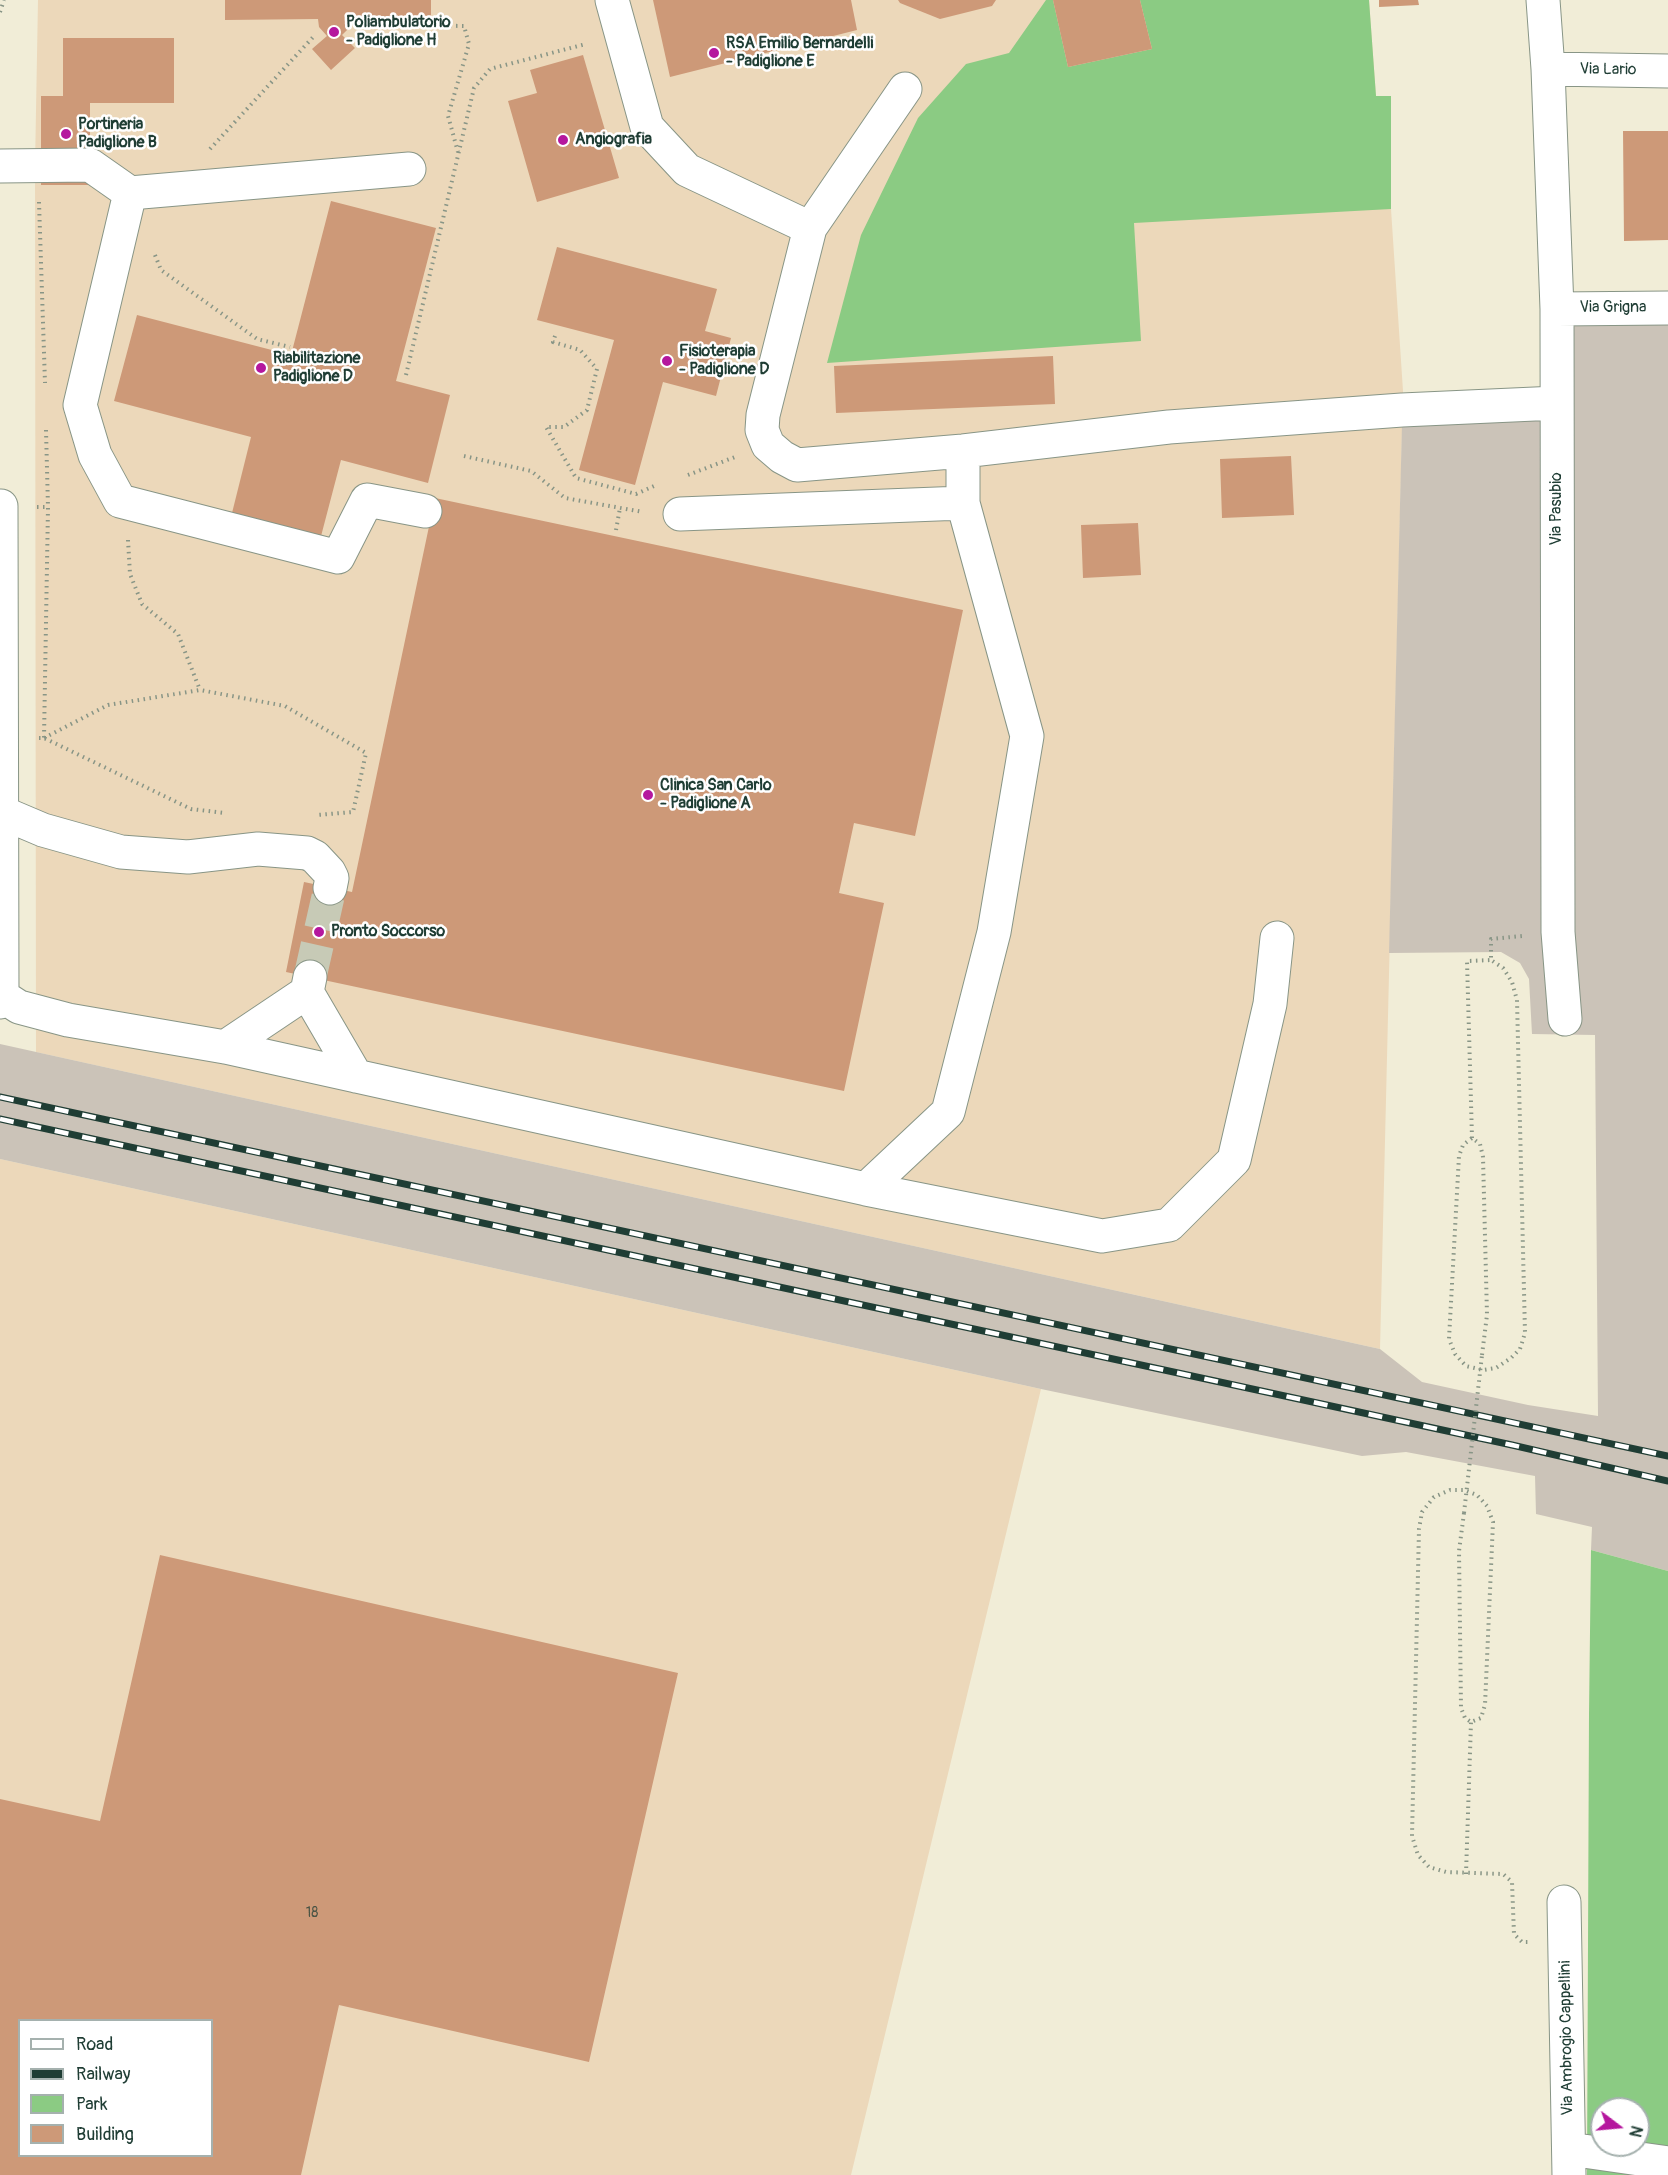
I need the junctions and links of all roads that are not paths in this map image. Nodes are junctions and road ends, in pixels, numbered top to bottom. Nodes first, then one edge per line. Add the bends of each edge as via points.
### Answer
1 (612, 0) edge
2 (1543, 0) edge
3 (1548, 69) junction
4 (1668, 71) edge
5 (905, 89) dead end
6 (0, 166) edge
7 (409, 168) dead end
8 (130, 193) junction
9 (810, 228) junction
10 (1668, 308) edge
11 (1557, 309) junction
12 (1557, 403) junction
13 (963, 451) junction
14 (963, 503) junction
15 (1, 506) edge
16 (425, 511) dead end
17 (680, 514) road end
18 (3, 813) junction
19 (330, 888) tunnel mouth
20 (1277, 939) dead end
21 (1, 999) edge
22 (1565, 1019) dead end
23 (225, 1047) junction
24 (356, 1076) junction
25 (866, 1189) junction
26 (1564, 1902) dead end
27 (1569, 2162) edge
28 (1668, 2163) edge

1 - 9 street via 647,127 687,170
2 - 3 street, Via Pasubio
3 - 4 street, Via Lario
3 - 11 street, Via Pasubio
5 - 9 street
6 - 8 street via 90,165
7 - 8 street
8 - 16 street via 80,405 95,455 120,501 338,557 367,500
9 - 13 street via 763,415 762,430 768,445 797,465
10 - 11 street, Via Grigna
11 - 12 street, Via Pasubio
12 - 13 street via 1169,427
12 - 22 street, Via Pasubio via 1558,932
13 - 14 street
14 - 17 street
14 - 25 street via 1027,736 994,932 948,1112
15 - 18 street
18 - 19 street via 43,830 121,852 188,857 258,849 307,853 329,872
18 - 21 street
20 - 25 street via 1270,1004 1234,1160 1169,1225 1102,1236
21 - 23 street via 68,1020
23 - 24 street
23 - 24 street via 309,985
24 - 25 street
26 - 27 street, Via Ambrogio Cappellini
27 - 28 street

